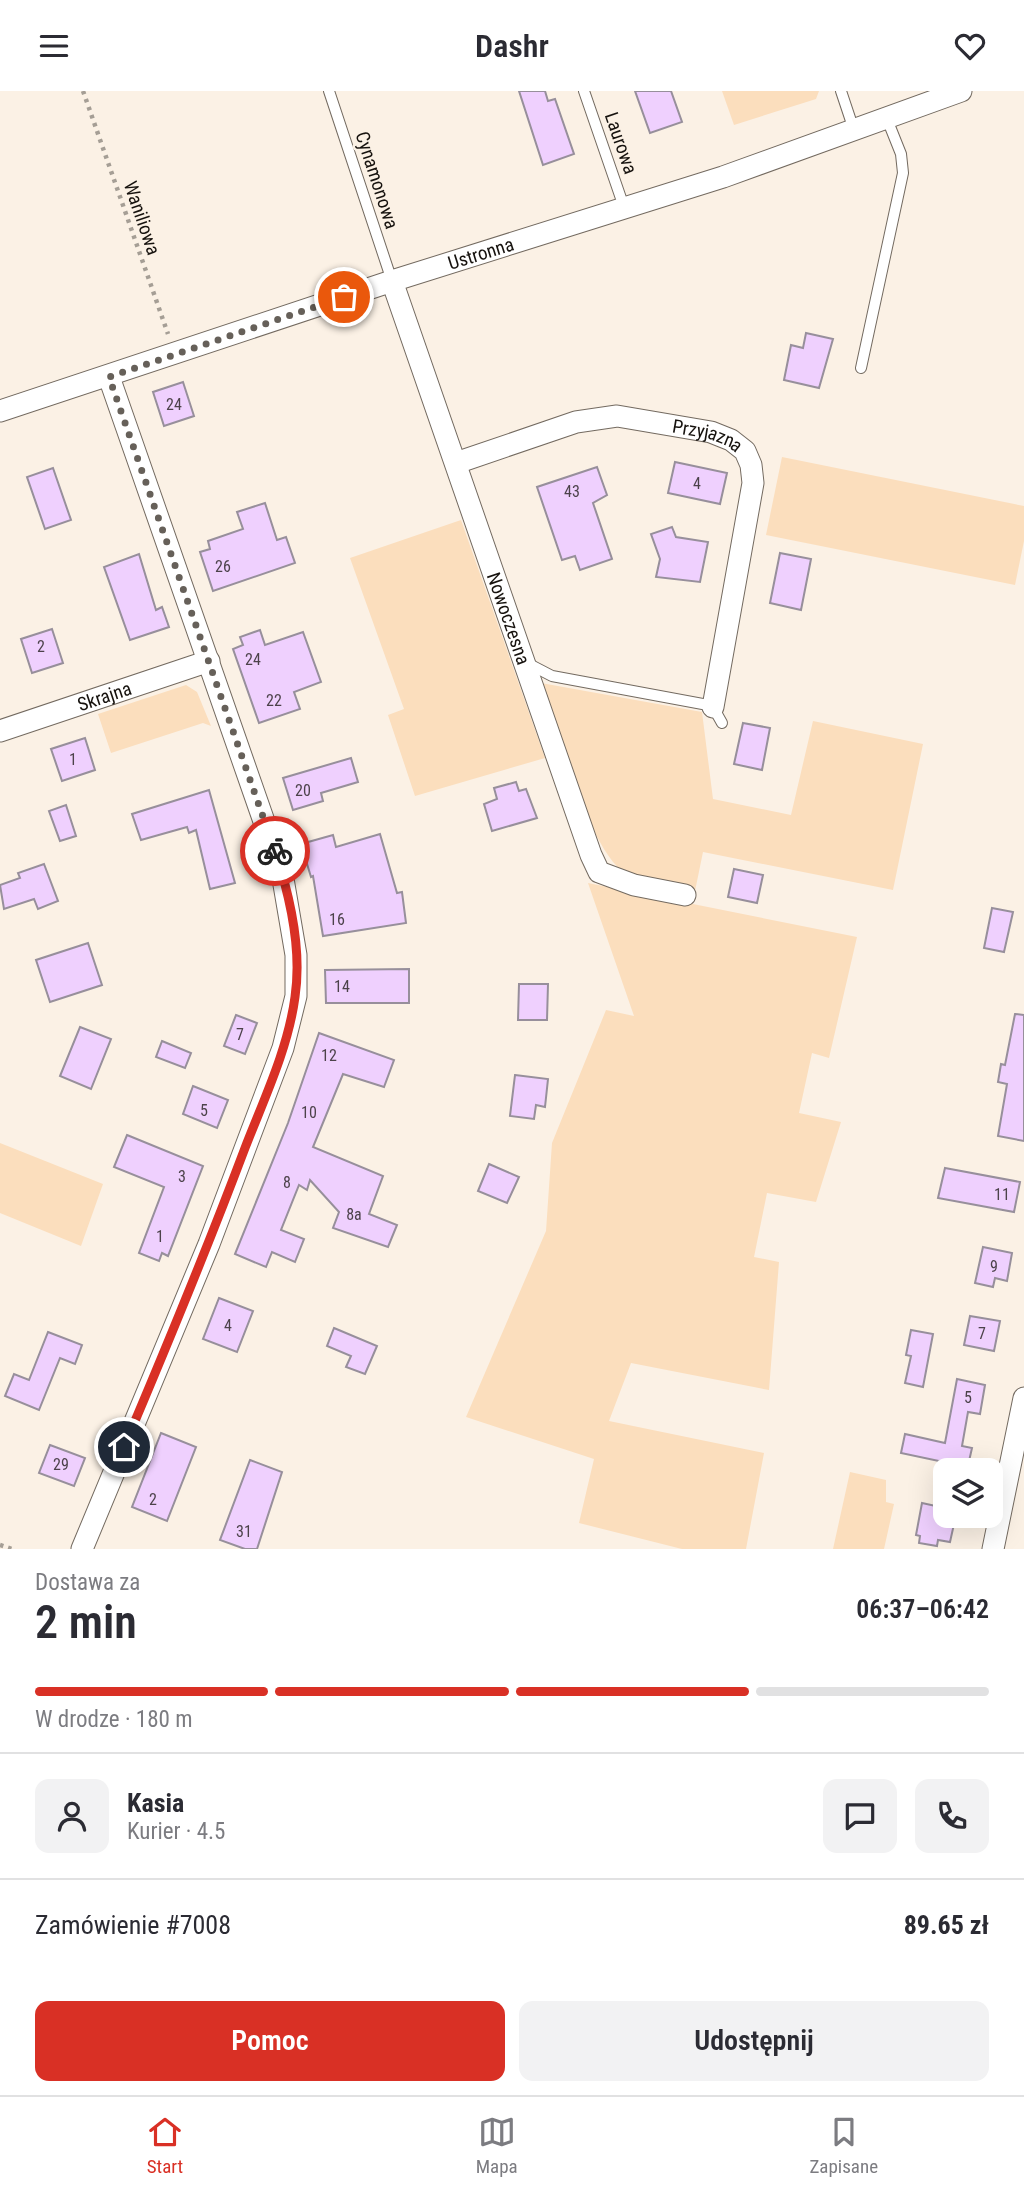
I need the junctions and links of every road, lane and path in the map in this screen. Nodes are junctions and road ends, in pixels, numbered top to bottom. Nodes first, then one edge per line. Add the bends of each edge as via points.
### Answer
1 (83, 91) edge
2 (329, 91) edge
3 (584, 91) edge
4 (841, 91) edge
5 (961, 91) edge
6 (887, 119) junction
7 (854, 130) junction
8 (624, 207) junction
9 (392, 281) junction
10 (175, 355) junction
11 (861, 368) dead end
12 (109, 377) junction
13 (0, 411) edge
14 (456, 463) junction
15 (209, 661) junction
16 (524, 661) junction
17 (717, 715) joint
18 (0, 731) edge
19 (685, 895) dead end
20 (1024, 1398) edge
21 (0, 1545) edge
22 (12, 1549) edge
23 (82, 1549) edge
24 (993, 1549) edge

1 - 10 path, Waniliowa
2 - 9 lane, Cynamonowa
3 - 8 lane, Laurowa
4 - 7 lane
5 - 6 street, Ustronna
6 - 7 street, Ustronna
6 - 11 lane via 903,173
7 - 8 street, Ustronna
8 - 9 street, Ustronna
9 - 10 street, Ustronna
9 - 14 street, Nowoczesna
10 - 12 street, Ustronna
12 - 13 street, Ustronna
12 - 15 street
14 - 16 street, Nowoczesna
14 - 17 street, Przyjazna via 576,422 617,416 711,432 745,450 753,483
15 - 18 street, Skrajna
15 - 23 street via 282,873 296,955 296,996 283,1048 214,1231
16 - 17 lane via 552,676
16 - 19 street, Nowoczesna via 600,872 634,885
20 - 24 street
21 - 22 path

